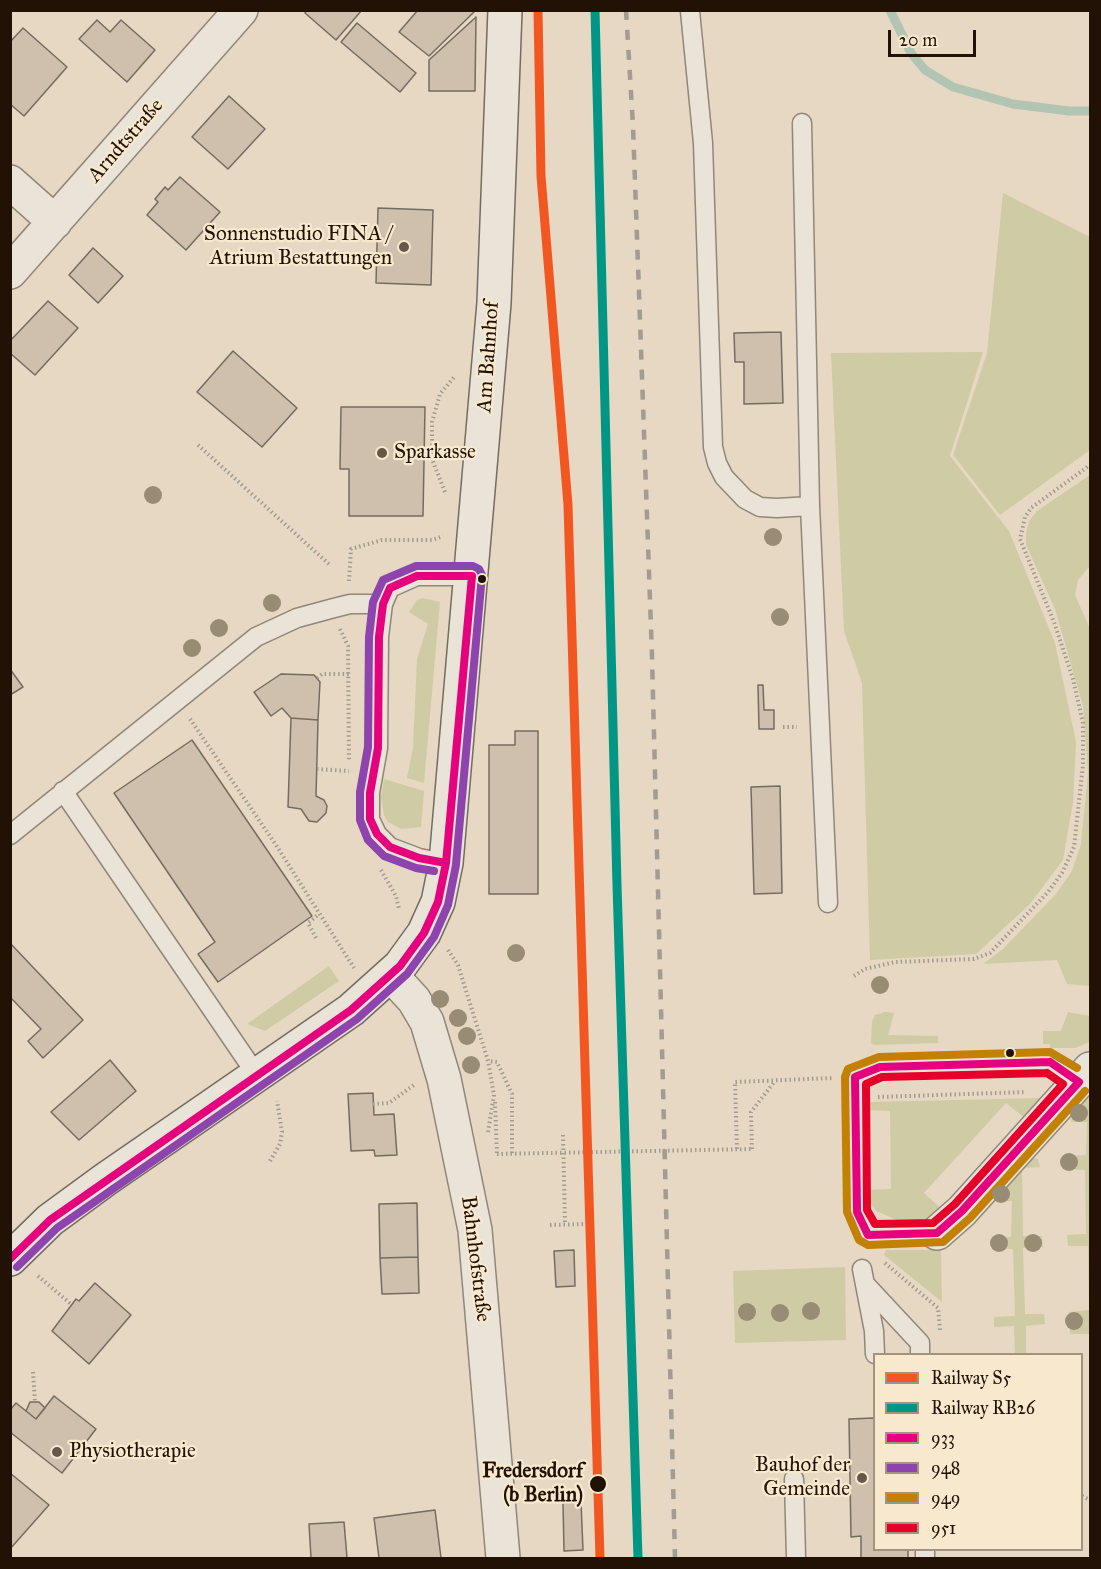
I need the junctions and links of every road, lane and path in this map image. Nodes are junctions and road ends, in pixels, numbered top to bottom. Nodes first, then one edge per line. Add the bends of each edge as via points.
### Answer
1 (241, 10) edge
2 (505, 10) edge
3 (690, 11) edge
4 (802, 123) dead end
5 (10, 182) edge
6 (55, 222) junction
7 (10, 272) edge
8 (462, 368) dead end
9 (424, 438) dead end
10 (432, 438) junction
11 (198, 445) dead end
12 (1090, 465) edge
13 (448, 501) dead end
14 (810, 506) junction
15 (446, 528) dead end
16 (331, 566) dead end
17 (472, 576) junction
18 (383, 604) junction
19 (345, 606) junction
20 (340, 629) junction
21 (330, 630) dead end
22 (350, 674) junction
23 (317, 678) dead end
24 (178, 700) junction
25 (317, 769) dead end
26 (349, 771) junction
27 (349, 780) dead end
28 (63, 790) junction
29 (10, 835) edge
30 (446, 863) junction
31 (379, 867) dead end
32 (828, 903) dead end
33 (400, 913) dead end
34 (319, 914) junction
35 (316, 938) dead end
36 (443, 944) dead end
37 (378, 970) junction
38 (854, 976) dead end
39 (488, 1061) junction
40 (256, 1074) junction
41 (1085, 1076) edge
42 (855, 1077) junction
43 (423, 1078) dead end
44 (775, 1081) junction
45 (1036, 1092) dead end
46 (494, 1095) junction
47 (855, 1098) junction
48 (277, 1101) dead end
49 (373, 1104) dead end
50 (563, 1135) dead end
51 (487, 1136) dead end
52 (737, 1149) junction
53 (564, 1152) junction
54 (512, 1154) junction
55 (270, 1161) dead end
56 (565, 1224) junction
57 (584, 1224) dead end
58 (550, 1225) dead end
59 (937, 1233) joint
60 (868, 1234) junction
61 (23, 1266) edge
62 (72, 1305) dead end
63 (940, 1333) dead end
64 (875, 1353) edge
65 (920, 1353) edge
66 (33, 1372) dead end
67 (35, 1402) dead end
68 (794, 1479) dead end
69 (503, 1558) edge
70 (796, 1558) edge

1 - 6 main road, Arndtstraße
2 - 17 main road, Am Bahnhof via 494,294
3 - 14 lane via 704,143 713,447 724,477 745,498 760,507
4 - 14 lane
5 - 6 main road
6 - 7 main road, Arndtstraße
8 - 10 path via 441,394 432,422
9 - 10 path
10 - 13 path via 432,459
11 - 16 path
12 - 38 path via 1031,508 1020,539 1058,633 1083,723 1083,765 1074,847 1062,873 990,953 974,959 895,962
14 - 32 lane
15 - 19 path via 443,536 432,540 382,540 351,549
17 - 18 lane via 417,576 390,588
17 - 30 main road, Am Bahnhof
18 - 19 lane
18 - 30 lane via 378,748 370,819 390,847
19 - 20 path
19 - 24 lane via 297,618 256,637
20 - 21 path
20 - 22 path via 348,645
22 - 23 path via 322,674
22 - 26 path
24 - 28 lane
24 - 34 path
25 - 26 path
26 - 27 path
28 - 29 lane
28 - 40 lane
30 - 37 main road, Am Bahnhof via 438,902 424,933
31 - 33 path via 396,896
34 - 35 path via 308,923
34 - 37 path via 356,971
36 - 39 path via 458,965
37 - 40 main road, Am Bahnhof via 351,1010
37 - 69 main road, Bahnhofstraße via 414,1000 427,1022 444,1079 475,1230
39 - 46 path
39 - 54 path via 497,1062 512,1094
40 - 61 main road, Am Bahnhof via 50,1220
41 - 42 lane via 1050,1062 880,1067
41 - 59 main road via 962,1211
42 - 44 path
42 - 47 lane
43 - 49 path via 389,1103
44 - 52 path, bridge via 751,1112 752,1149
44 - 52 path via 735,1082
45 - 47 path
46 - 51 path
46 - 54 path, bridge via 498,1154
47 - 60 lane via 857,1212
48 - 55 path via 282,1132
50 - 53 path
52 - 53 path, bridge
53 - 54 path, bridge
53 - 56 path
56 - 57 path
56 - 58 path
59 - 60 lane
60 - 63 path via 870,1251 938,1308
61 - 62 path
64 - 65 lane via 864,1277 920,1343
66 - 67 path
68 - 70 lane

